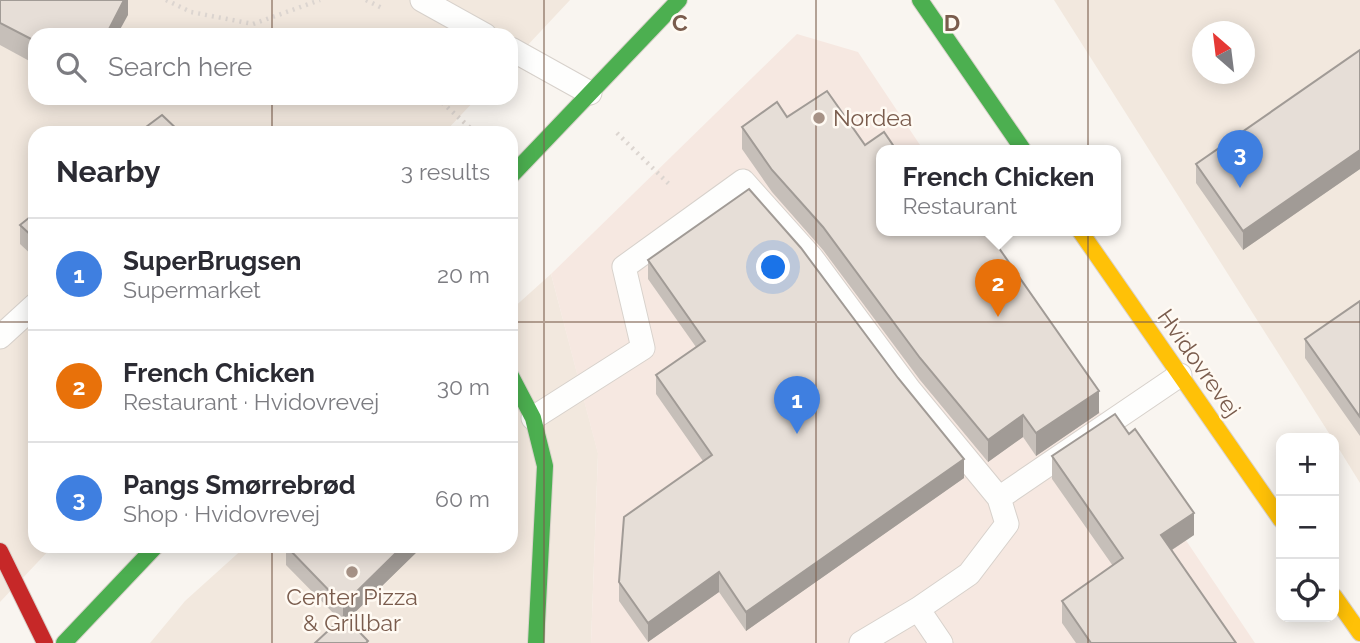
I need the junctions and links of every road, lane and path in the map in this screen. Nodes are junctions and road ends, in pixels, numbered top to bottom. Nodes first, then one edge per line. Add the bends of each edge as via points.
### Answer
1 (166, 0) edge
2 (320, 0) edge
3 (422, 0) edge
4 (679, 0) edge
5 (920, 0) edge
6 (472, 28) edge
7 (518, 53) edge
8 (587, 96) junction
9 (446, 105) edge
10 (468, 126) edge
11 (1020, 145) edge
12 (518, 169) edge
13 (697, 215) junction
14 (1083, 236) edge
15 (28, 311) edge
16 (0, 337) edge
17 (1180, 375) junction
18 (518, 389) edge
19 (533, 418) junction
20 (999, 498) junction
21 (1276, 513) edge
22 (0, 551) edge
23 (149, 553) edge
24 (1339, 603) edge
25 (918, 609) junction
26 (1360, 634) edge
27 (45, 643) edge
28 (64, 643) edge
29 (536, 643) edge
30 (861, 643) edge
31 (941, 643) edge

1 - 2 path via 191,12 253,24
3 - 6 lane
4 - 8 street
5 - 11 street
7 - 8 lane
8 - 12 street
8 - 13 path
9 - 10 path
13 - 19 lane via 624,267 643,348
13 - 20 lane via 743,181 812,258 909,389
14 - 17 street, Hvidovrevej
15 - 16 lane
17 - 20 lane
17 - 21 street, Hvidovrevej
18 - 19 street
19 - 29 street via 545,466
20 - 25 lane via 1007,524 969,574
22 - 27 street
23 - 28 street
24 - 26 street
25 - 30 lane
25 - 31 lane

